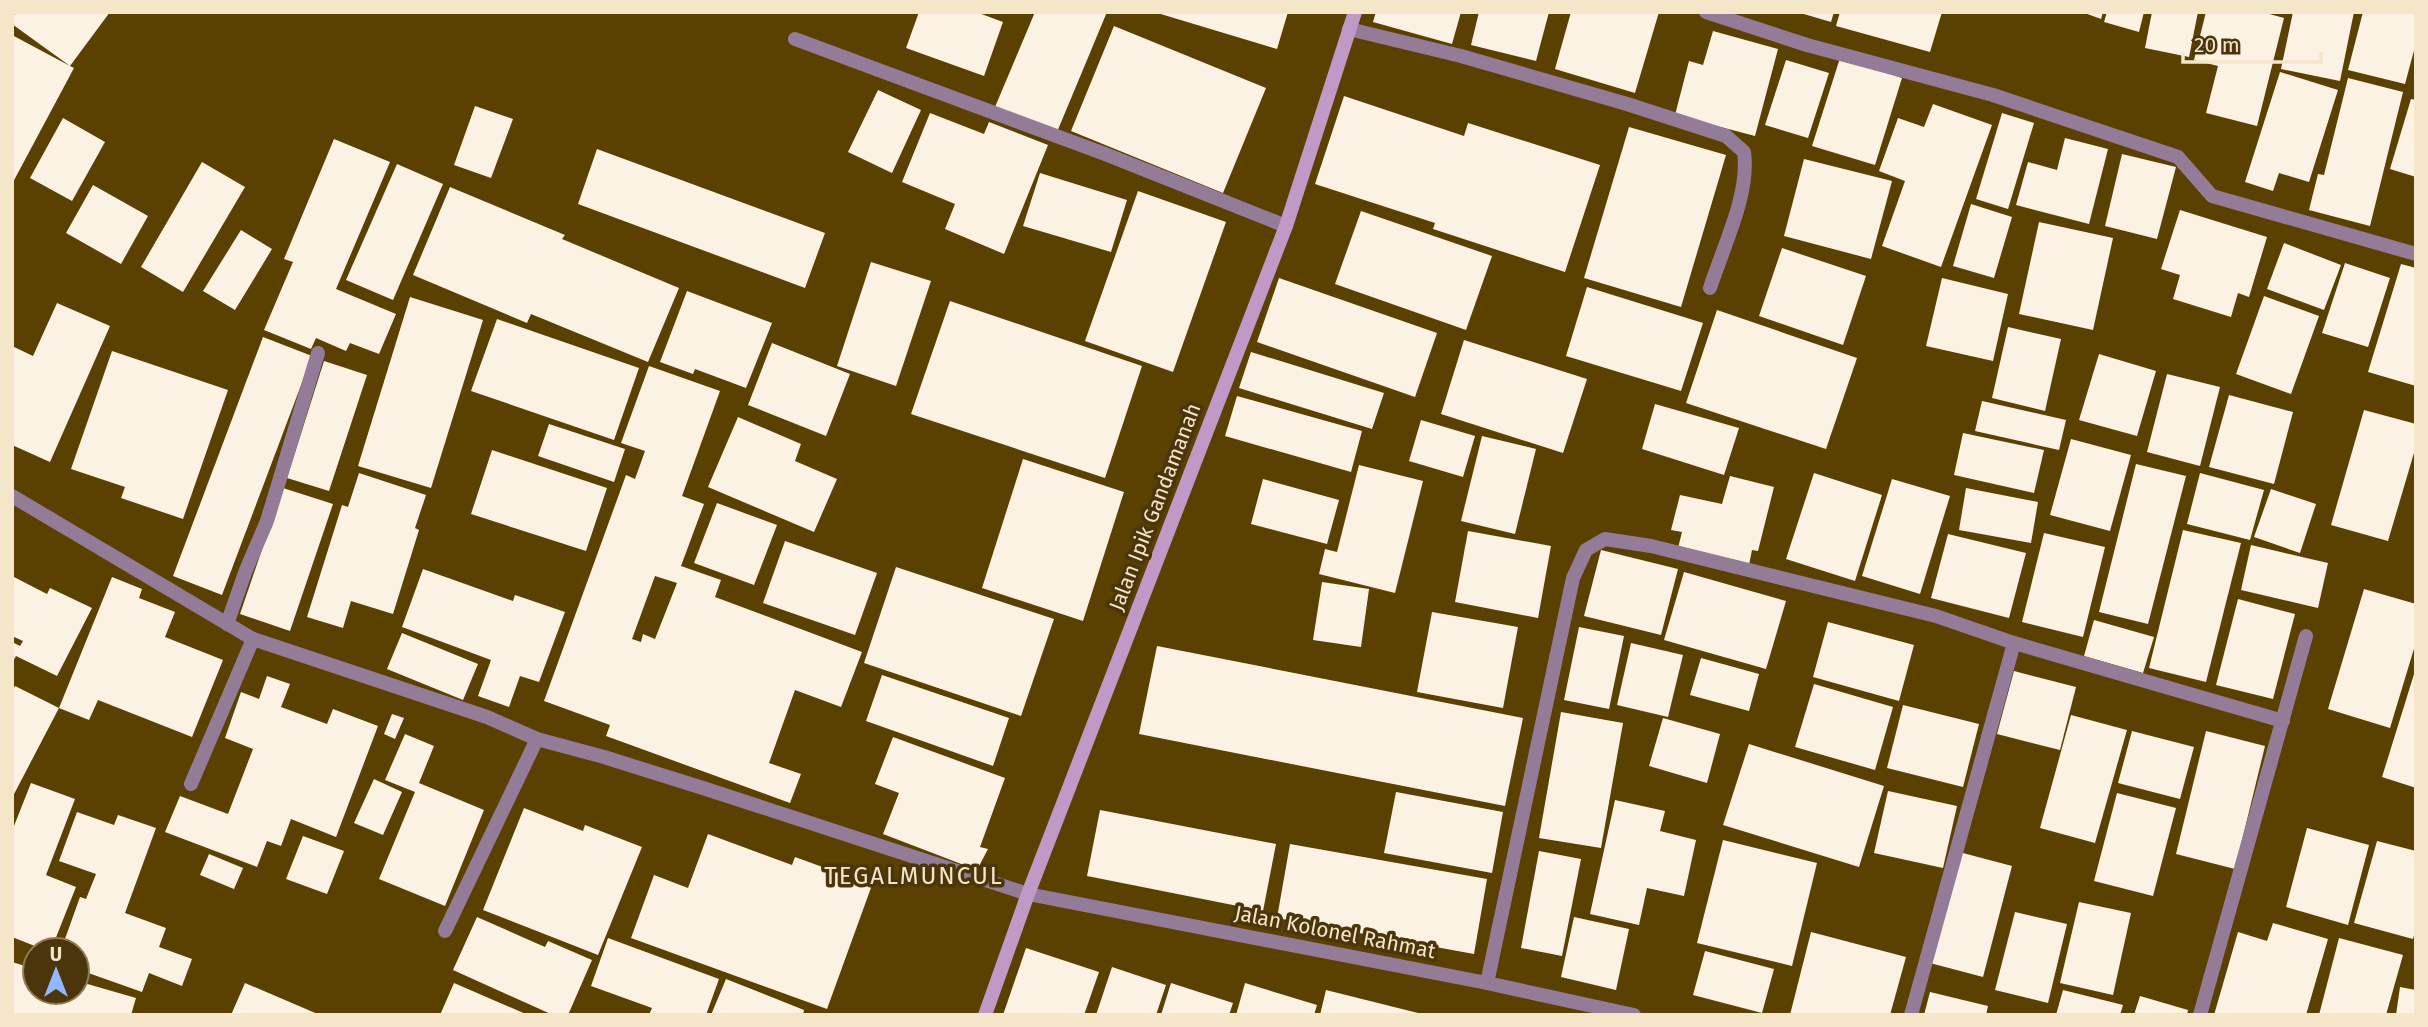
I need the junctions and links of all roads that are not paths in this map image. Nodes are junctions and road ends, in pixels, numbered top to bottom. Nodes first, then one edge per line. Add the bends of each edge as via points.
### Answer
1 (1355, 12) edge
2 (1706, 12) edge
3 (1349, 29) junction
4 (795, 38) dead end
5 (1286, 226) junction
6 (2416, 254) edge
7 (1710, 288) dead end
8 (318, 353) dead end
9 (12, 496) edge
10 (227, 624) junction
11 (2306, 636) dead end
12 (253, 639) junction
13 (2014, 643) junction
14 (2283, 721) junction
15 (537, 739) junction
16 (191, 784) dead end
17 (1028, 894) junction
18 (445, 932) dead end
19 (1487, 984) junction
20 (985, 1015) edge
21 (1634, 1015) edge
22 (1911, 1015) edge
23 (2200, 1015) edge

1 - 3 street, Jalan Ipik Gandamanah
2 - 6 street via 1807,45 1993,95 2165,152 2178,157 2212,196
3 - 5 street, Jalan Ipik Gandamanah
3 - 7 street via 1461,56 1726,136 1744,152 1746,168
4 - 5 street
5 - 17 street, Jalan Ipik Gandamanah
8 - 10 street via 267,520
9 - 10 street, Jalan Kolonel Rahmat
10 - 12 street, Jalan Kolonel Rahmat
11 - 14 street
12 - 15 street, Jalan Kolonel Rahmat via 487,717
12 - 16 street
13 - 14 street
13 - 19 street via 1936,616 1651,546 1605,539 1586,550 1573,578
13 - 22 street
14 - 23 street
15 - 17 street, Jalan Kolonel Rahmat
15 - 18 street
17 - 19 street, Jalan Kolonel Rahmat
17 - 20 street, Jalan Ipik Gandamanah
19 - 21 street, Jalan Kolonel Rahmat

